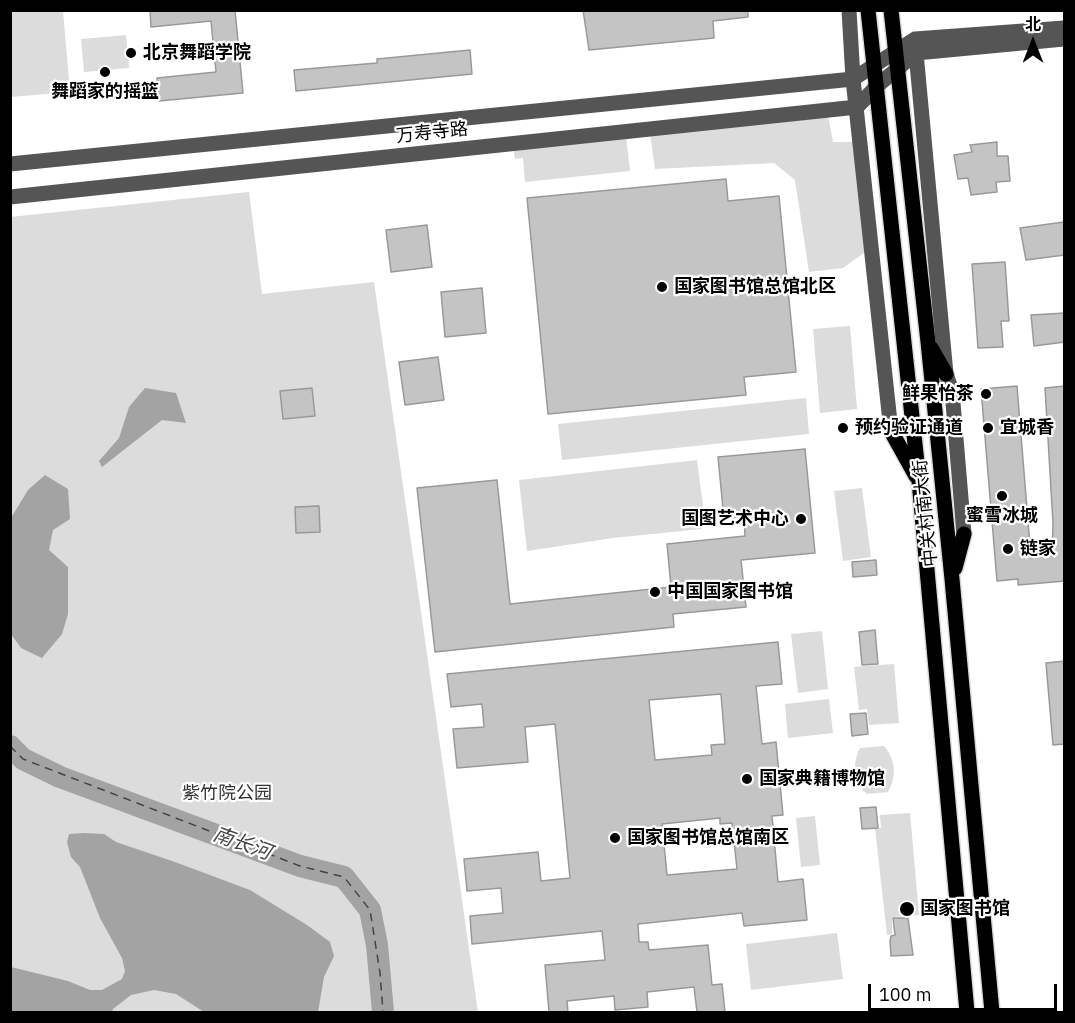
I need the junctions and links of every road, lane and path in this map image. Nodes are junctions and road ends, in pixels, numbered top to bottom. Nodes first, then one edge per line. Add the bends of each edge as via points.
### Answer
1 (849, 10) edge
2 (868, 10) edge
3 (891, 10) edge
4 (1065, 28) edge
5 (1065, 39) edge
6 (915, 46) junction
7 (895, 52) junction
8 (874, 65) junction
9 (897, 69) junction
10 (853, 79) junction
11 (877, 86) junction
12 (857, 107) junction
13 (10, 165) edge
14 (10, 197) edge
15 (928, 342) junction
16 (946, 374) junction
17 (891, 431) joint
18 (919, 481) junction
19 (964, 534) joint
20 (952, 579) junction
21 (967, 1012) edge
22 (992, 1012) edge

1 - 10 street
2 - 8 main road, 中关村南大街
3 - 7 main road, 中关村南大街
4 - 6 street
5 - 6 street
6 - 7 street
6 - 9 street
6 - 16 street, 中关村南大街
7 - 8 street
7 - 9 main road, 中关村南大街
8 - 10 street
8 - 11 main road, 中关村南大街
9 - 11 street
9 - 15 main road, 中关村南大街
10 - 12 street
10 - 13 street, 万寿寺路
11 - 12 street
11 - 18 main road, 中关村南大街
12 - 14 street, 万寿寺路
12 - 17 street
15 - 16 main road
15 - 20 main road, 中关村南大街
16 - 19 street, 中关村南大街 via 952,391
17 - 18 main road
18 - 21 main road, 中关村南大街
19 - 20 main road
20 - 22 main road, 中关村南大街

